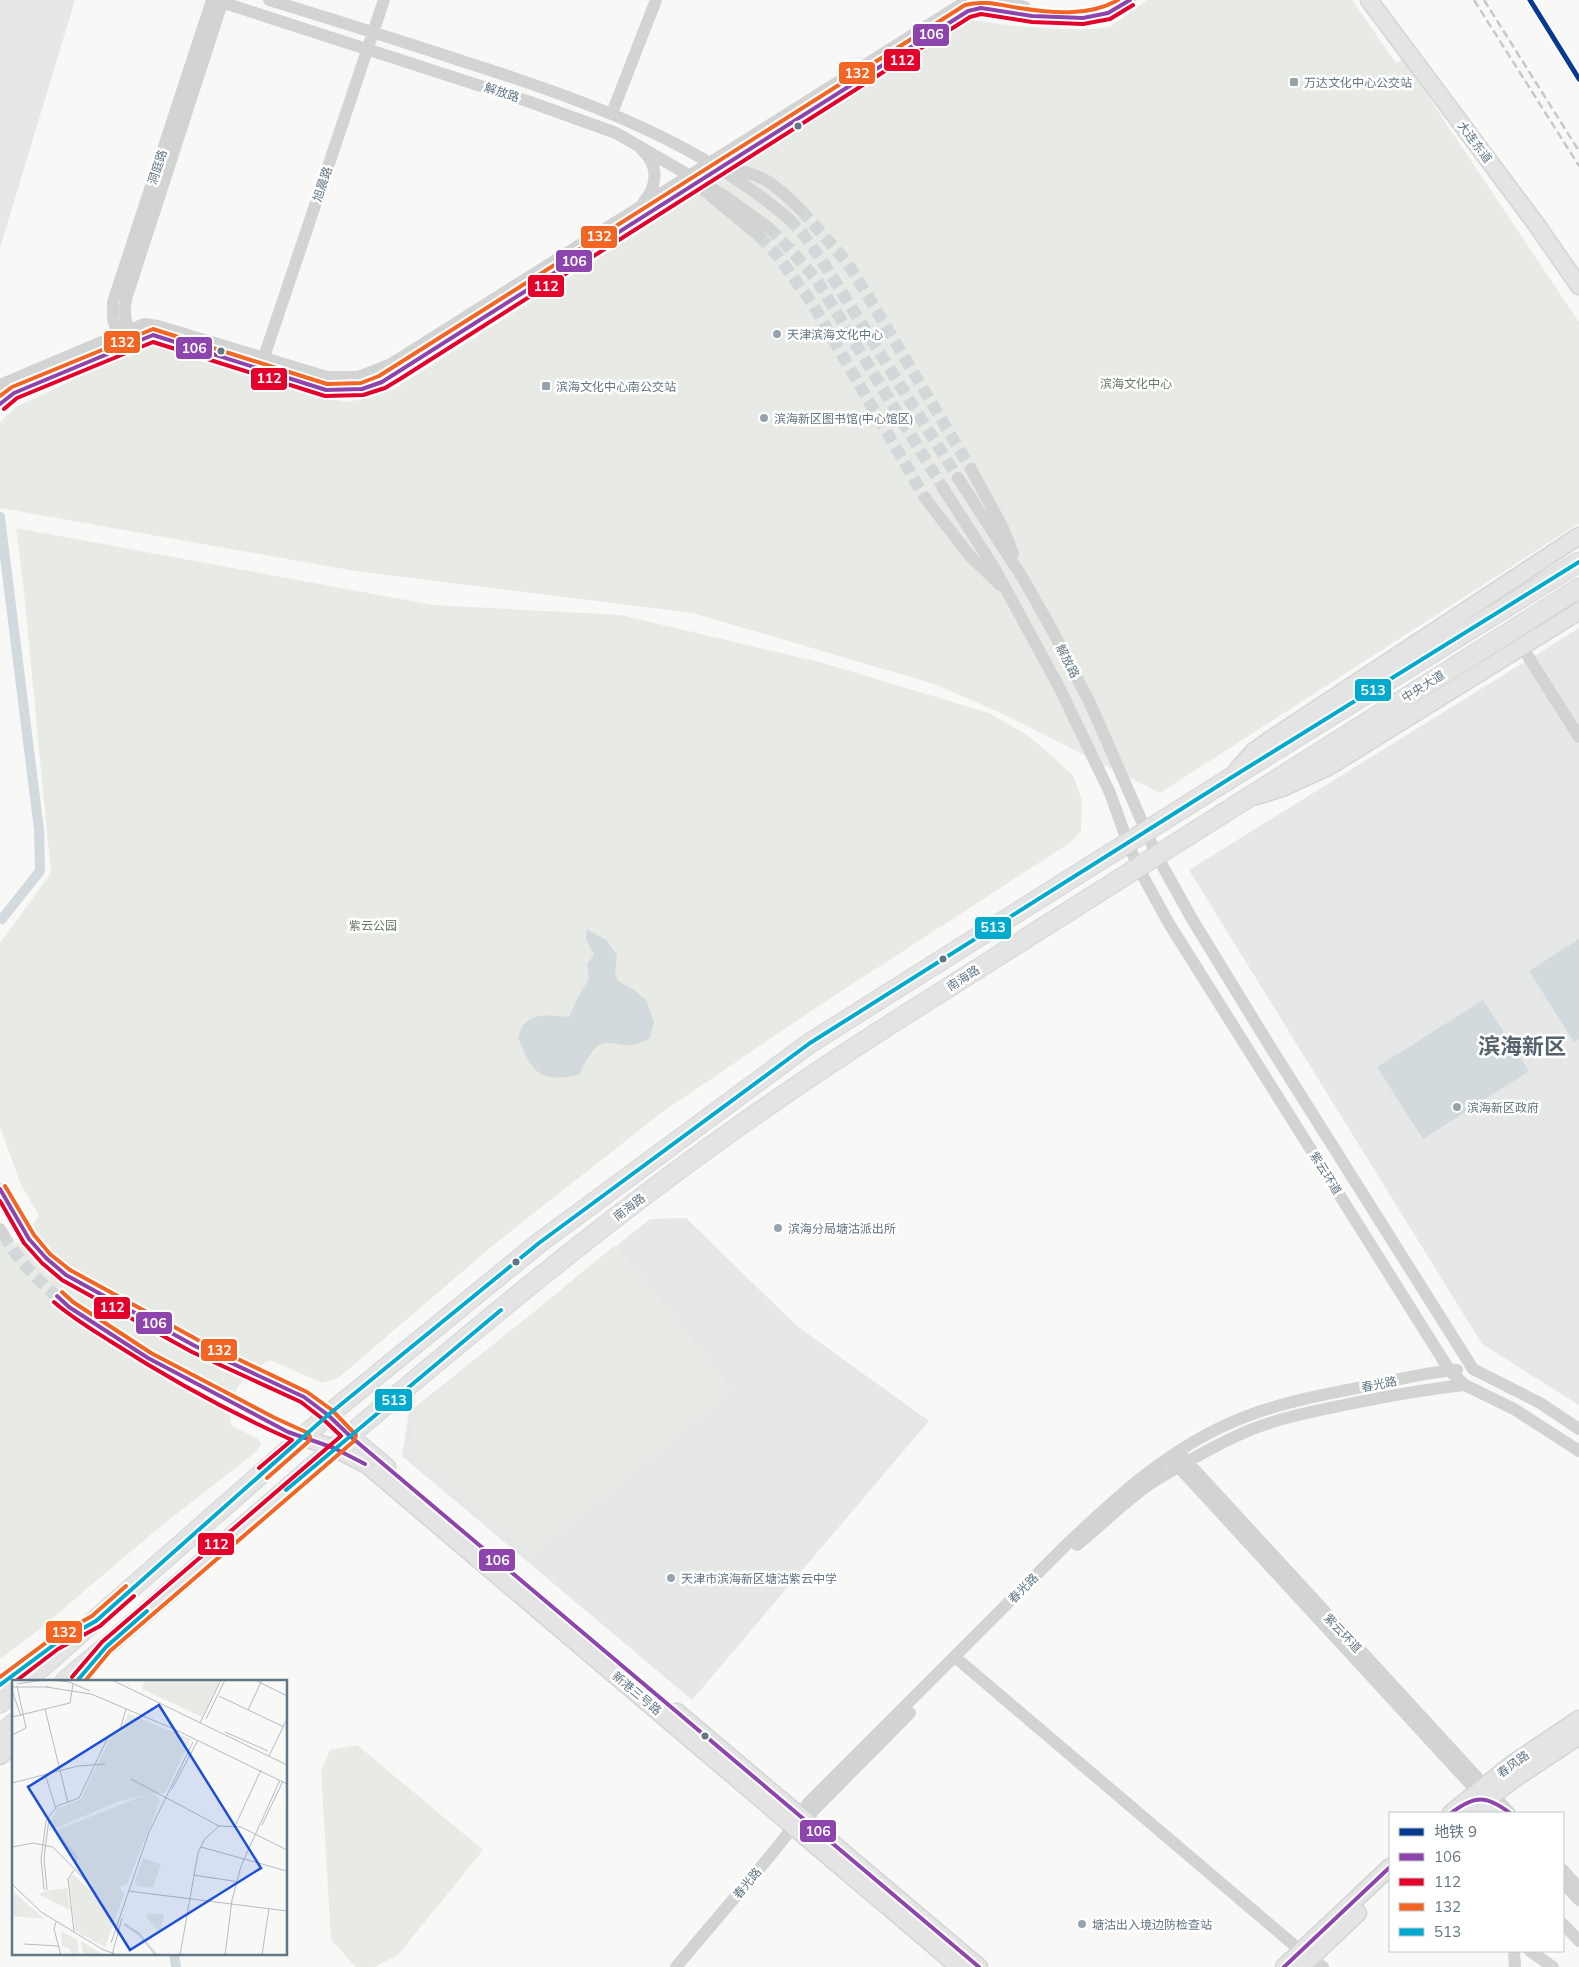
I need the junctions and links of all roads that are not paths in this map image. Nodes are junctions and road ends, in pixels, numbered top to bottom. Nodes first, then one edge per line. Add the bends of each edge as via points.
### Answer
1 (269, 0) edge
2 (384, 0) edge
3 (656, 0) edge
4 (968, 0) edge
5 (995, 0) edge
6 (1116, 0) edge
7 (1130, 0) edge
8 (1369, 0) edge
9 (1383, 0) edge
10 (218, 1) edge
11 (373, 32) junction
12 (368, 49) junction
13 (612, 114) junction
14 (633, 142) junction
15 (714, 166) junction
16 (696, 178) junction
17 (640, 208) junction
18 (801, 210) tunnel mouth
19 (789, 219) tunnel mouth
20 (764, 232) tunnel mouth
21 (1579, 273) edge
22 (1579, 286) edge
23 (126, 338) junction
24 (261, 363) junction
25 (0, 386) edge
26 (0, 404) edge
27 (971, 469) tunnel mouth
28 (958, 478) tunnel mouth
29 (942, 488) tunnel mouth
30 (925, 498) tunnel mouth
31 (1579, 536) edge
32 (1579, 562) edge
33 (1024, 580) junction
34 (1579, 588) edge
35 (1008, 594) junction
36 (1579, 611) edge
37 (1522, 647) junction
38 (1579, 737) edge
39 (1229, 779) junction
40 (1243, 800) junction
41 (1146, 832) junction
42 (1128, 843) junction
43 (1157, 856) junction
44 (1138, 867) junction
45 (0, 1189) edge
46 (21, 1226) tunnel mouth
47 (1473, 1369) junction
48 (1450, 1371) junction
49 (255, 1374) tunnel mouth
50 (1465, 1385) junction
51 (236, 1404) tunnel mouth
52 (328, 1415) junction
53 (1579, 1429) edge
54 (350, 1436) junction
55 (304, 1438) junction
56 (334, 1448) junction
57 (1579, 1451) edge
58 (1178, 1459) junction
59 (96, 1621) junction
60 (106, 1647) junction
61 (958, 1660) junction
62 (27, 1680) edge
63 (66, 1680) edge
64 (78, 1680) edge
65 (0, 1685) edge
66 (12, 1693) edge
67 (0, 1703) edge
68 (1579, 1719) edge
69 (12, 1725) edge
70 (0, 1735) edge
71 (1579, 1736) edge
72 (12, 1746) edge
73 (0, 1756) edge
74 (1485, 1795) junction
75 (1464, 1810) edge
76 (1499, 1812) edge
77 (1502, 1812) edge
78 (800, 1823) junction
79 (1389, 1868) edge
80 (1564, 1871) edge
81 (1389, 1883) edge
82 (1564, 1884) edge
83 (1579, 1888) edge
84 (1579, 1900) edge
85 (1564, 1925) edge
86 (1579, 1941) edge
87 (1504, 1952) edge
88 (1531, 1952) edge
89 (1515, 1959) edge
90 (1309, 1961) edge
91 (676, 1967) edge
92 (685, 1967) edge
93 (959, 1967) edge
94 (979, 1967) edge
95 (1284, 1967) edge
96 (1553, 1967) edge

1 - 11 street, 解放路
2 - 11 street, 旭晨路
3 - 13 street
4 - 15 street
5 - 6 street via 1029,8 1082,10
7 - 15 street via 1108,14 1083,18 1032,16 981,8 968,11
8 - 22 main road, 大连东道
9 - 21 main road, 大连东道
10 - 12 street, 解放路
10 - 23 street, 洞庭路 via 113,302 112,319
11 - 12 street, 旭晨路
11 - 13 street, 解放路 via 545,88
12 - 14 street, 解放路 via 556,110
12 - 24 street, 旭晨路
13 - 15 street, 解放路 via 654,132
14 - 16 street, 解放路
14 - 17 street via 648,155 654,171 652,189
15 - 16 street
15 - 18 street via 755,174
15 - 19 street, 解放路
16 - 17 street
16 - 20 street via 707,194
16 - 24 street via 382,382 357,389 326,390
17 - 24 street via 391,364 373,372 358,377 327,377
23 - 24 street via 158,336
23 - 25 street
23 - 26 street via 14,393
27 - 33 street via 1002,526
28 - 33 street, 解放路
29 - 35 street, 解放路
30 - 35 street via 970,556
31 - 39 main road via 1271,739
32 - 39 highway, 中央大道
33 - 41 street, 解放路 via 1090,703
34 - 40 highway, 中央大道
35 - 42 street, 解放路 via 1086,740
36 - 37 main road
37 - 38 street
37 - 40 main road via 1330,766 1282,788
39 - 41 highway, 南海路
40 - 43 highway, 南海路
41 - 42 highway, 南海路
41 - 43 street, 解放路
42 - 44 street, 紫云环道
42 - 52 highway, 南海路 via 810,1043 539,1243
43 - 44 highway, 南海路
43 - 47 street, 紫云环道 via 1271,1048
44 - 48 street, 紫云环道 via 1183,947
44 - 54 highway, 南海路 via 830,1064 707,1149 514,1299
45 - 46 street
47 - 48 street, 春光路
47 - 53 street via 1540,1403
48 - 50 street, 紫云环道
48 - 58 street, 春光路 via 1314,1396 1278,1406 1215,1431
49 - 52 street via 304,1397
50 - 57 street, 紫云环道 via 1514,1408
50 - 58 street, 春光路 via 1426,1388 1288,1417
51 - 55 street
52 - 54 street
52 - 55 highway, 南海路
54 - 56 highway, 南海路
54 - 78 main road, 新港三号路
55 - 56 main road, 新港三号路
55 - 59 highway, 南海路
56 - 60 highway, 南海路
56 - 78 main road, 新港三号路 via 367,1465
58 - 61 street, 春光路 via 1145,1474 1094,1518
58 - 74 street, 紫云环道
59 - 62 highway, 南海路
59 - 65 main road via 55,1644
60 - 63 highway, 南海路
60 - 64 main road
61 - 78 street, 春光路
61 - 90 street
66 - 67 highway
68 - 74 main road, 春风路 via 1512,1764
69 - 70 highway
71 - 74 main road, 春风路
72 - 73 main road
74 - 75 main road, 春风路
74 - 77 street, 紫云环道
75 - 76 main road via 1483,1808
78 - 91 street, 春光路
78 - 92 street, 春光路
78 - 93 main road, 新港三号路
78 - 94 main road, 新港三号路
79 - 90 main road
80 - 83 street
81 - 90 main road
82 - 84 street
85 - 86 street
87 - 89 street
88 - 96 street
90 - 95 main road

